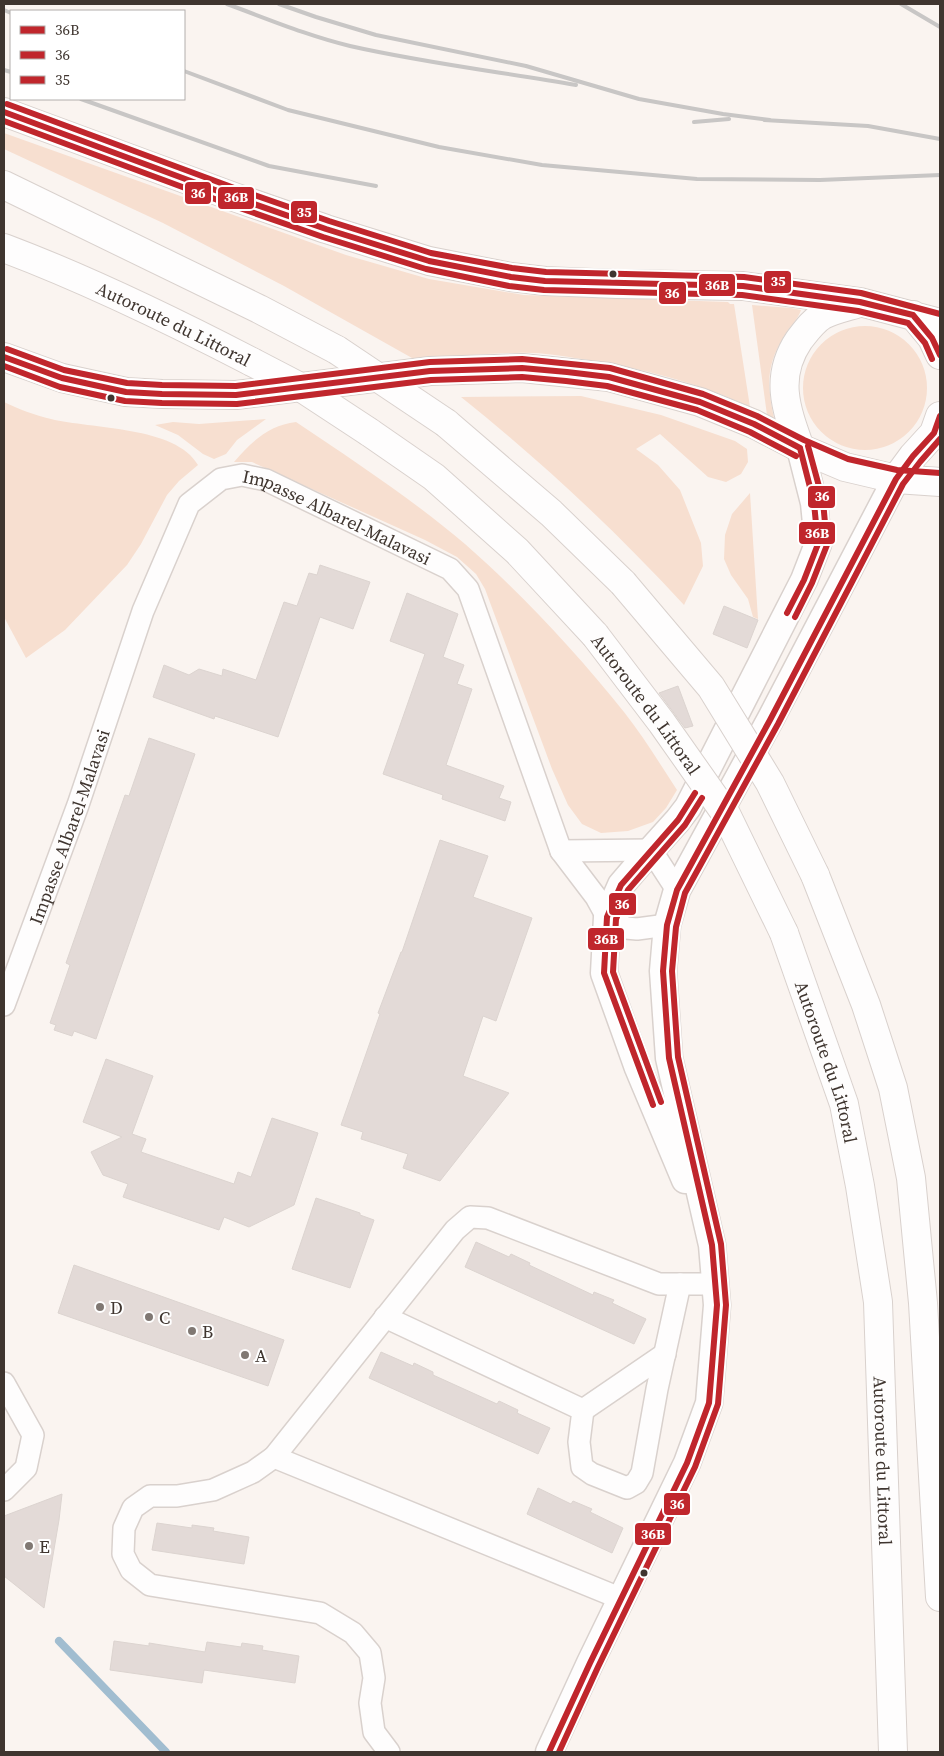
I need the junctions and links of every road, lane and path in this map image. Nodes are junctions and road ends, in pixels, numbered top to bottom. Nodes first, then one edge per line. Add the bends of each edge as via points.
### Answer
1 (4, 112) edge
2 (4, 185) edge
3 (4, 248) edge
4 (860, 302) junction
5 (913, 315) junction
6 (940, 323) edge
7 (940, 355) edge
8 (4, 358) edge
9 (940, 416) edge
10 (800, 448) junction
11 (896, 479) junction
12 (940, 482) edge
13 (651, 850) junction
14 (561, 851) junction
15 (676, 890) junction
16 (607, 917) junction
17 (667, 925) junction
18 (4, 1005) edge
19 (712, 1245) junction
20 (680, 1284) junction
21 (715, 1284) junction
22 (385, 1317) junction
23 (665, 1354) junction
24 (4, 1383) edge
25 (583, 1410) junction
26 (274, 1457) junction
27 (4, 1490) edge
28 (940, 1597) edge
29 (622, 1598) junction
30 (389, 1752) edge
31 (549, 1752) edge
32 (893, 1752) edge

1 - 4 main road via 234,197 430,261 545,281 743,286
2 - 28 main road, bridge via 337,350 446,422 551,514 622,583 711,687 770,783 815,875 866,1005 893,1088 911,1178 923,1303
3 - 32 main road, Autoroute du Littoral, bridge via 171,319 302,388 434,477 517,551 595,635 726,814 784,933 844,1104 860,1186 878,1302
4 - 5 main road
4 - 10 main road via 824,315 808,328 793,350 785,370 783,387
5 - 6 main road
5 - 7 main road via 932,338
8 - 10 main road via 62,378 126,392 162,394 236,395 430,371 522,368 567,372 609,377 700,402 754,424
9 - 11 main road via 934,433
10 - 11 main road via 846,467
10 - 13 street via 814,503 818,544 804,580 688,806
11 - 12 main road
11 - 15 street via 770,720
13 - 14 street
13 - 15 street
13 - 16 street via 622,886
14 - 16 street, Impasse Albarel-Malavasi
14 - 18 street, Impasse Albarel-Malavasi via 475,605 468,589 450,569 266,480 242,475 221,479 189,504 143,611 78,805
15 - 17 street
16 - 17 street via 626,928 637,930
16 - 19 street via 604,973 638,1068
17 - 19 street via 663,971 669,1058
19 - 21 street
20 - 21 street
20 - 22 street via 658,1284 488,1218 470,1217 455,1230
20 - 23 street
21 - 29 street via 718,1306 708,1403 687,1463
22 - 25 street
22 - 26 street
23 - 25 street
23 - 25 street via 642,1473 636,1483 627,1488 582,1467
24 - 27 street via 33,1435 26,1468
26 - 29 street
26 - 30 street via 253,1472 213,1490 177,1496 150,1496 133,1508 124,1528 123,1554 131,1570 150,1585 320,1613 353,1633 370,1653 374,1678 370,1703 374,1732
29 - 31 street

